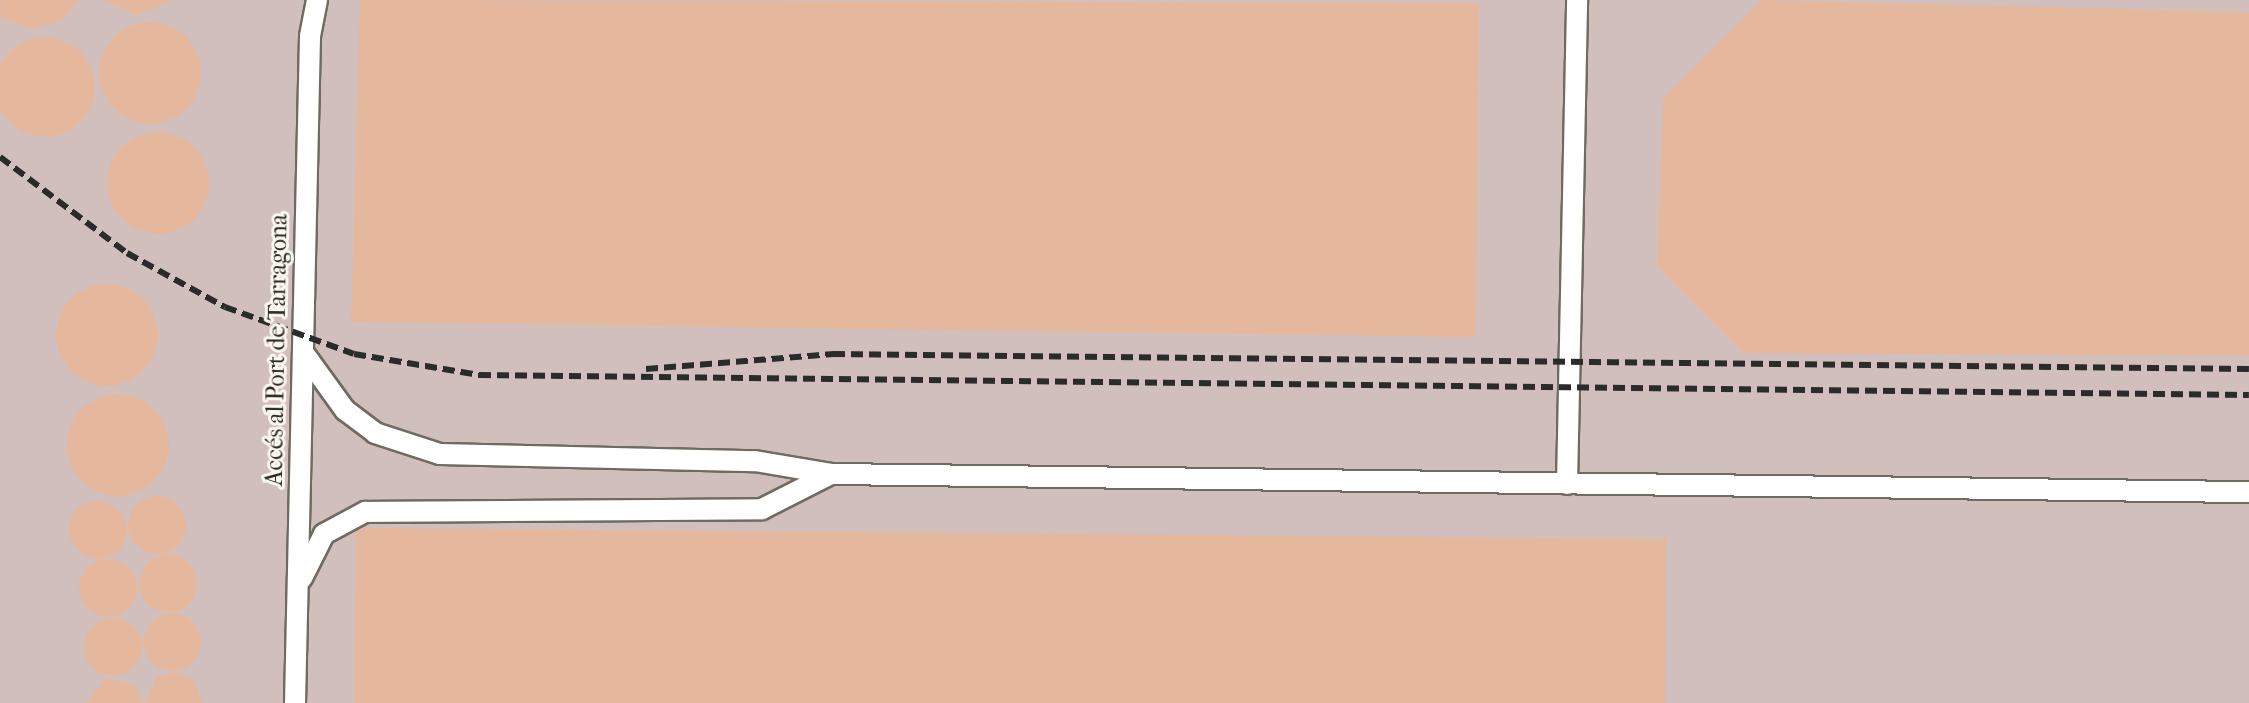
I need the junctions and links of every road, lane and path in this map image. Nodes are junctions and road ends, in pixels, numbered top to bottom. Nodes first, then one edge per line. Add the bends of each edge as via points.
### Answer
1 (317, 0) edge
2 (1577, 0) edge
3 (303, 352) junction
4 (831, 474) junction
5 (1567, 484) junction
6 (2249, 492) edge
7 (297, 591) junction
8 (295, 703) edge

1 - 3 lane, Accés al Port de Tarragona
2 - 5 lane
3 - 4 lane via 336,399 375,433 440,454 755,461
3 - 7 lane, Accés al Port de Tarragona
4 - 5 lane
4 - 7 lane via 762,509 365,512 324,534
5 - 6 lane
7 - 8 lane, Accés al Port de Tarragona

